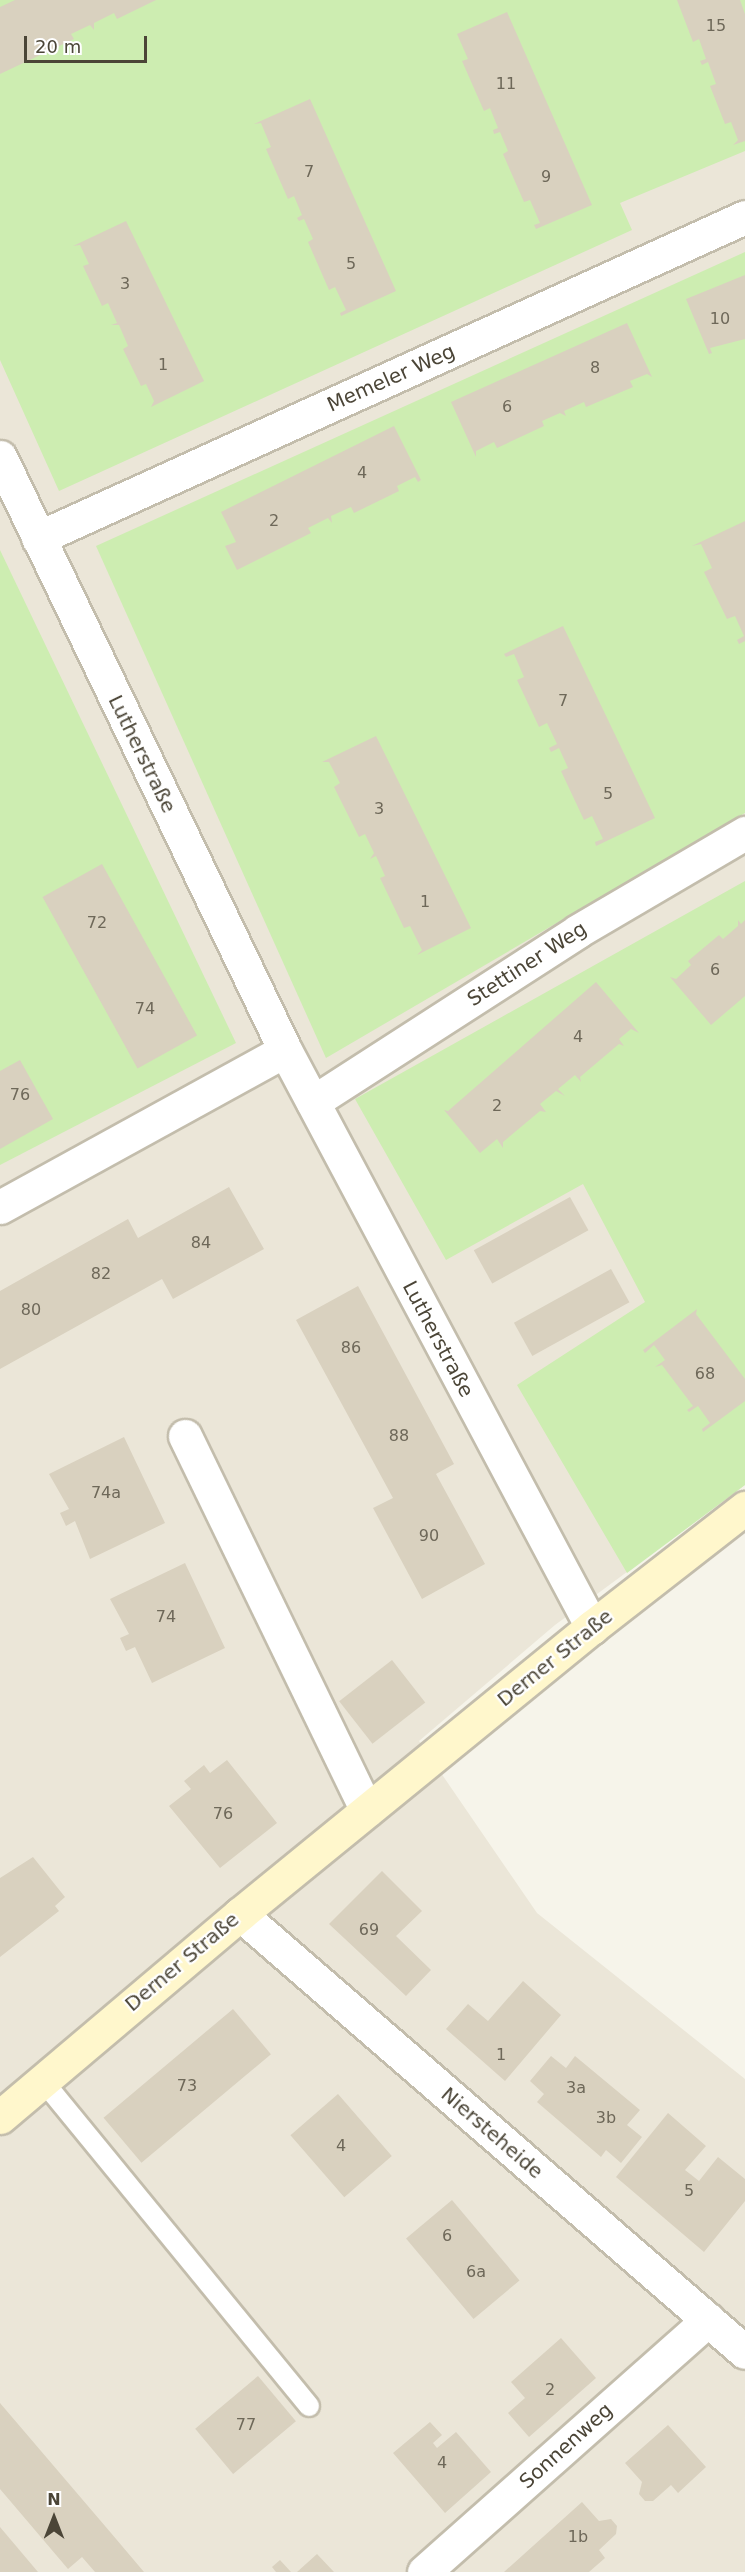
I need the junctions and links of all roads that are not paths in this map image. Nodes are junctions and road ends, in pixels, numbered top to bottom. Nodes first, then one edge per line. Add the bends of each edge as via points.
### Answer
1 (745, 217) edge
2 (0, 457) edge
3 (38, 538) junction
4 (745, 832) edge
5 (285, 1050) junction
6 (313, 1102) junction
7 (0, 1207) edge
8 (185, 1436) dead end
9 (745, 1508) edge
10 (592, 1627) junction
11 (367, 1810) junction
12 (240, 1914) junction
13 (43, 2081) junction
14 (0, 2117) edge
15 (708, 2320) junction
16 (745, 2352) edge
17 (309, 2406) dead end
18 (424, 2572) edge

1 - 3 street, Memeler Weg
2 - 3 street, Lutherstraße
3 - 5 street, Lutherstraße
4 - 6 street, Stettiner Weg via 578,930
5 - 6 street, Lutherstraße
5 - 7 street
6 - 10 street, Lutherstraße
8 - 11 street
9 - 10 street, Derner Straße
10 - 11 street, Derner Straße
11 - 12 street, Derner Straße
12 - 13 street, Derner Straße
12 - 15 street, Niersteheide
13 - 14 street, Derner Straße
13 - 17 lane
15 - 16 street, Niersteheide
15 - 18 street, Sonnenweg

